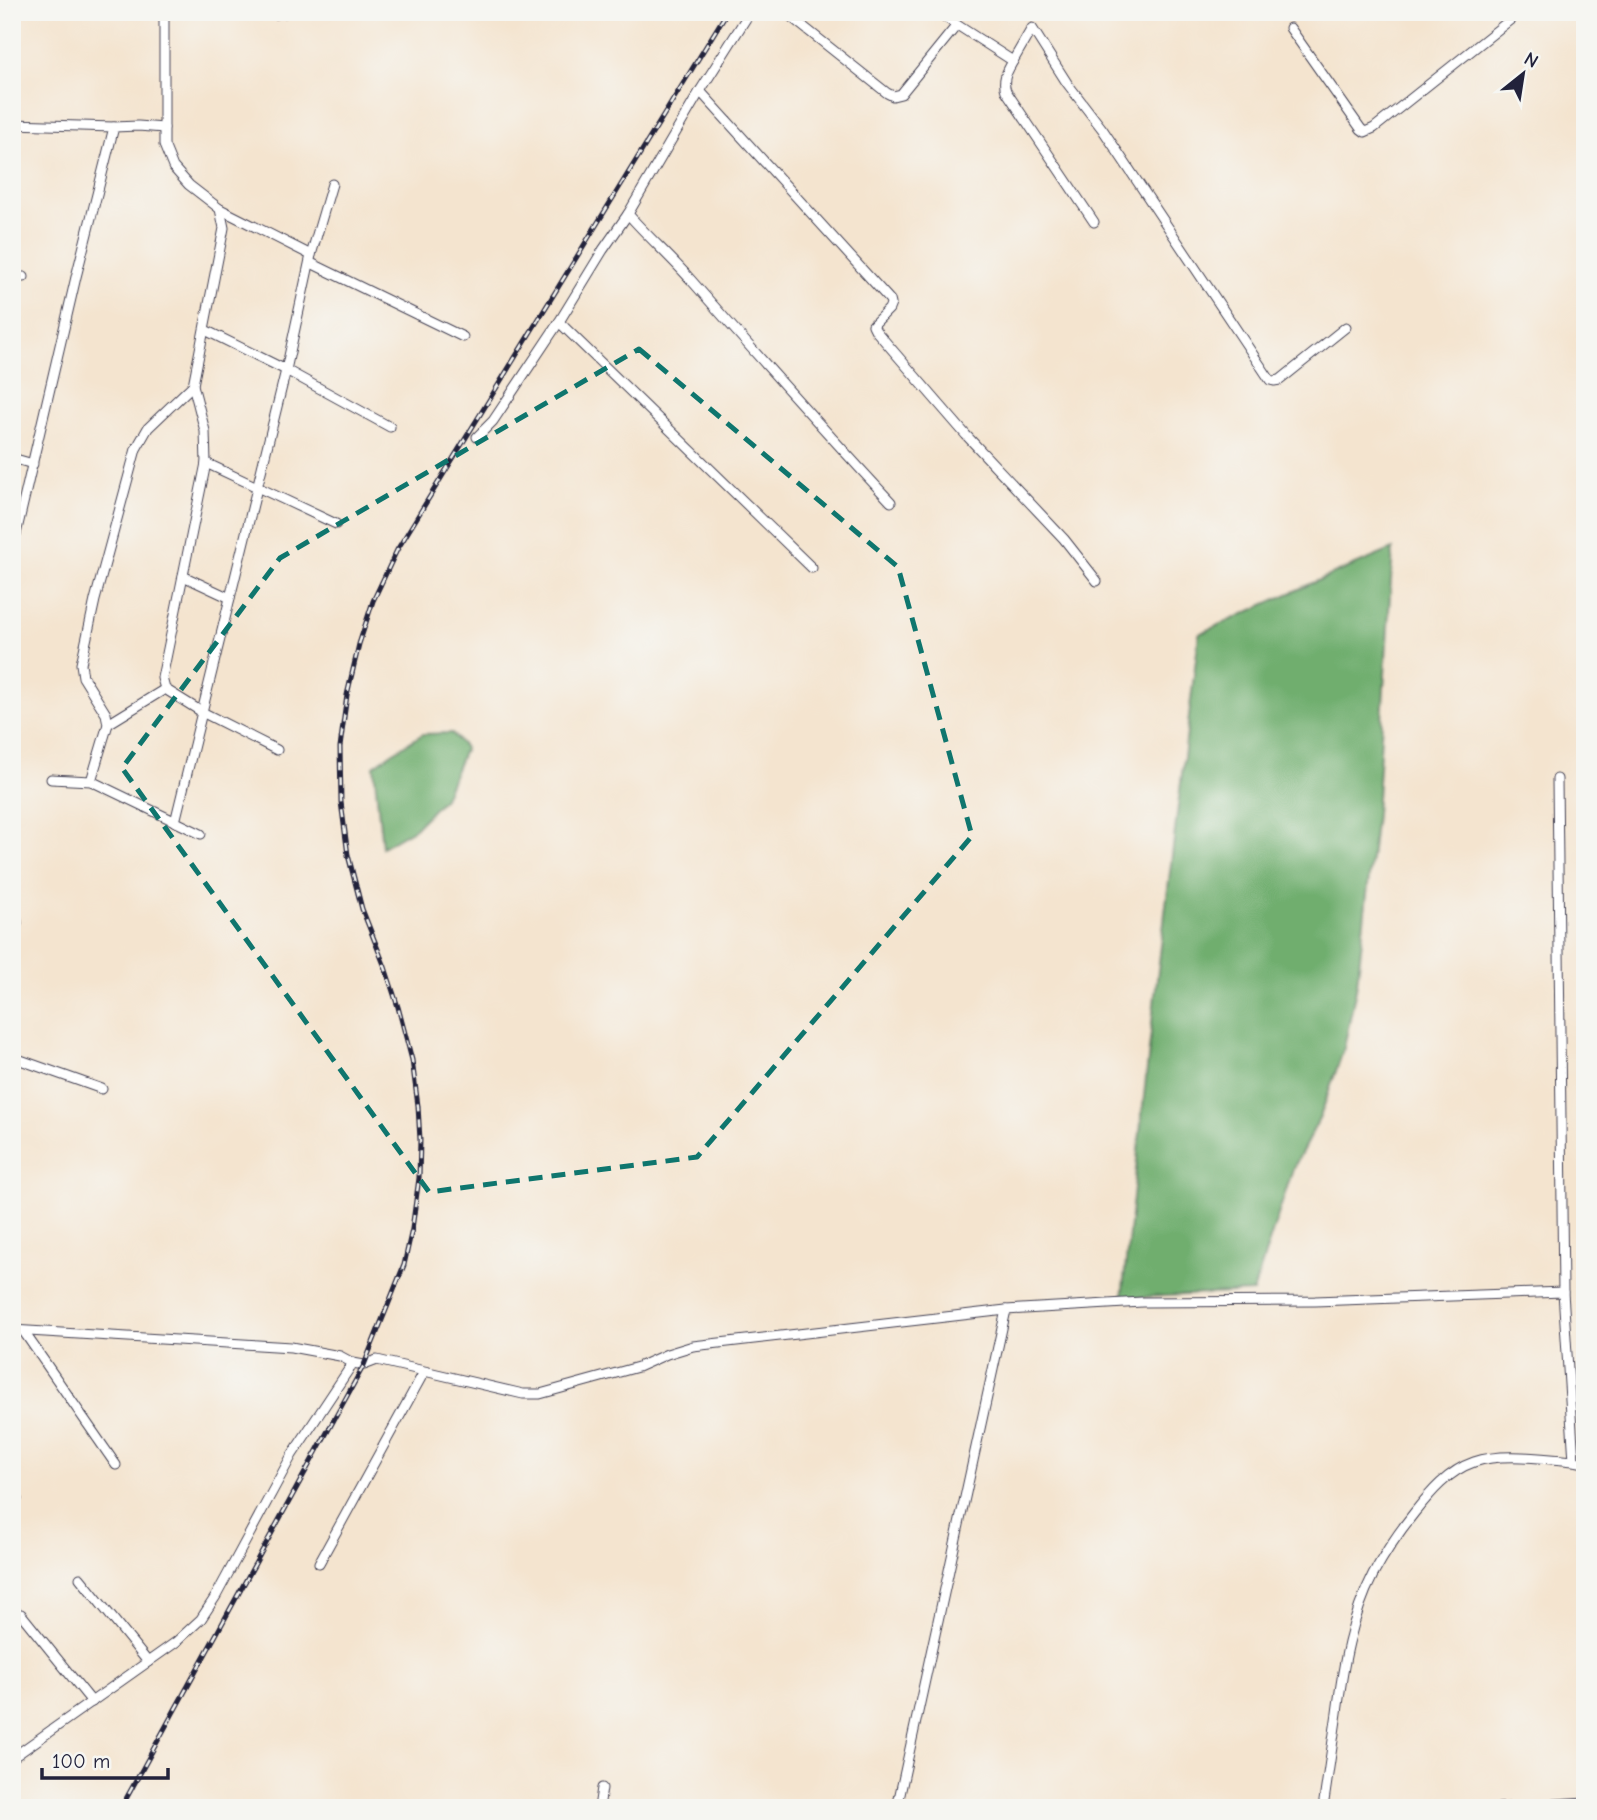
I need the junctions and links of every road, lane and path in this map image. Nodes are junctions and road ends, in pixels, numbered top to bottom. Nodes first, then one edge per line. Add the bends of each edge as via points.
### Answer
1 (164, 12) edge
2 (267, 12) edge
3 (289, 12) edge
4 (750, 12) edge
5 (785, 12) edge
6 (937, 12) edge
7 (1520, 12) edge
8 (957, 25) junction
9 (1290, 28) dead end
10 (1013, 61) junction
11 (701, 91) junction
12 (12, 124) edge
13 (114, 127) junction
14 (164, 128) junction
15 (332, 184) dead end
16 (219, 209) junction
17 (628, 214) junction
18 (1094, 222) dead end
19 (311, 259) junction
20 (12, 277) edge
21 (24, 277) dead end
22 (559, 322) junction
23 (1346, 327) dead end
24 (205, 330) junction
25 (463, 337) dead end
26 (286, 370) junction
27 (194, 385) junction
28 (390, 427) dead end
29 (477, 437) dead end
30 (12, 458) edge
31 (206, 463) junction
32 (33, 464) junction
33 (258, 487) junction
34 (891, 502) dead end
35 (336, 524) dead end
36 (12, 551) edge
37 (812, 568) dead end
38 (183, 576) junction
39 (1097, 581) dead end
40 (230, 598) junction
41 (165, 689) junction
42 (202, 712) junction
43 (108, 724) junction
44 (277, 750) dead end
45 (51, 779) dead end
46 (1557, 779) dead end
47 (91, 781) junction
48 (175, 822) junction
49 (201, 834) dead end
50 (12, 910) edge
51 (12, 937) edge
52 (12, 1057) edge
53 (102, 1089) dead end
54 (1563, 1293) junction
55 (1006, 1310) junction
56 (12, 1331) edge
57 (24, 1332) junction
58 (353, 1363) junction
59 (424, 1372) junction
60 (1574, 1461) junction
61 (1585, 1464) edge
62 (116, 1465) dead end
63 (319, 1563) dead end
64 (80, 1578) dead end
65 (21, 1614) dead end
66 (148, 1662) junction
67 (92, 1702) junction
68 (12, 1758) edge
69 (602, 1788) dead end
70 (1585, 1802) edge
71 (599, 1808) edge
72 (897, 1808) edge
73 (1323, 1808) edge
74 (1499, 1808) edge

1 - 14 street
2 - 3 street
4 - 11 street
5 - 8 street via 893,96 901,94
6 - 8 street
7 - 9 street via 1365,132
8 - 10 street
10 - 18 street via 1004,77 1006,91
10 - 23 street via 1032,28 1270,380 1280,380
11 - 17 street
11 - 39 street via 890,300 889,309 873,325 876,331
12 - 13 street
13 - 14 street
13 - 32 street
14 - 16 street via 164,145 173,167
15 - 19 street
16 - 19 street
16 - 24 street via 224,228
17 - 22 street
17 - 34 street
19 - 25 street
19 - 26 street
20 - 21 street
22 - 29 street via 494,421
22 - 37 street
24 - 26 street
24 - 27 street
26 - 28 street
26 - 33 street
27 - 31 street via 205,432
27 - 43 street via 148,428 136,449 95,600 81,664 83,677
30 - 32 street
31 - 33 street
31 - 38 street
32 - 36 street
33 - 35 street
33 - 40 street
38 - 40 street
38 - 41 street via 162,673
40 - 42 street
41 - 42 street
41 - 43 street
42 - 44 street
42 - 48 street
43 - 47 street
45 - 47 street
46 - 54 street
47 - 48 street
48 - 49 street
50 - 51 street via 18,918
52 - 53 street
54 - 55 street via 1142,1302
54 - 60 street
55 - 59 street via 693,1346 638,1367 540,1394
55 - 72 street
56 - 57 street
57 - 58 street via 290,1347 340,1356
57 - 62 street
58 - 59 street via 377,1360
58 - 66 street via 292,1455 201,1619
59 - 63 street
60 - 61 street
60 - 73 street via 1501,1457 1477,1461 1452,1474 1408,1521 1373,1575 1345,1654
64 - 66 street
65 - 67 street
66 - 67 street
67 - 68 street
69 - 71 street
70 - 74 street

